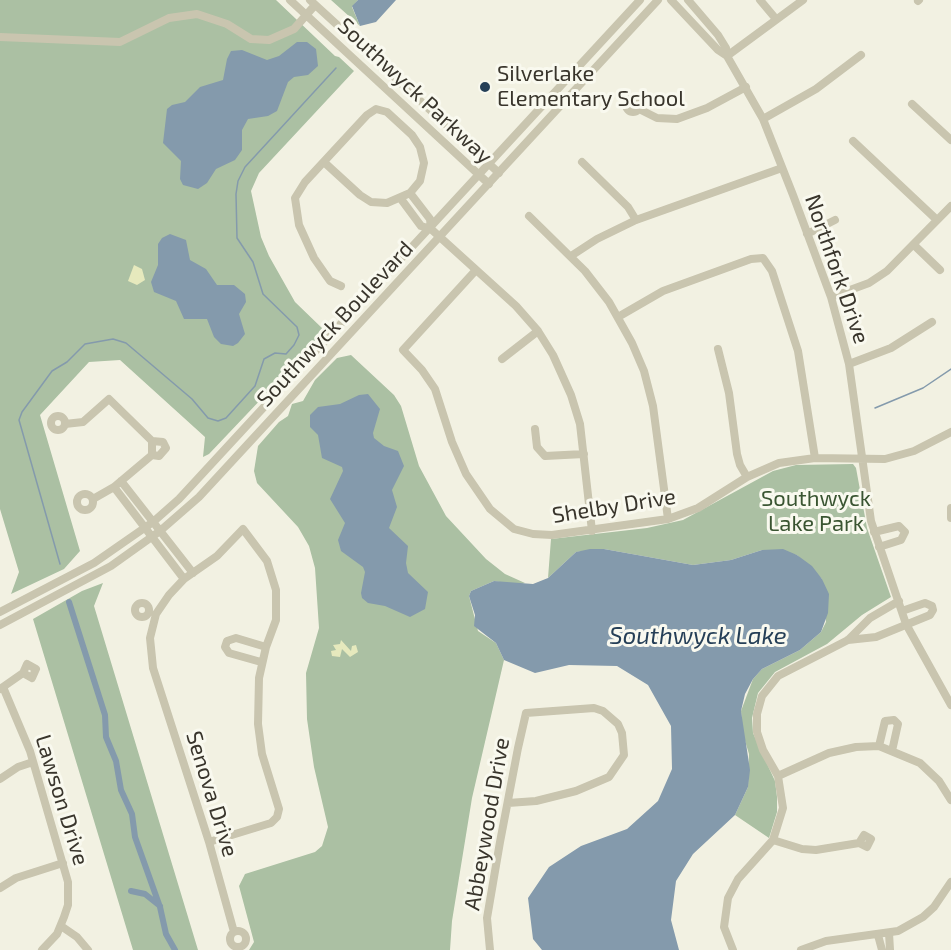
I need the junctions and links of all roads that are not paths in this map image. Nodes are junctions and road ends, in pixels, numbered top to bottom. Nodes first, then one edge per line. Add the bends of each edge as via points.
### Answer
1 (290, 0) edge
2 (640, 0) edge
3 (658, 0) edge
4 (671, 0) edge
5 (688, 0) edge
6 (760, 0) edge
7 (803, 0) edge
8 (312, 2) edge
9 (306, 15) junction
10 (776, 19) junction
11 (0, 37) edge
12 (594, 49) junction
13 (861, 55) dead end
14 (728, 56) junction
15 (604, 58) junction
16 (402, 84) junction
17 (746, 87) junction
18 (393, 94) junction
19 (543, 103) junction
20 (912, 104) dead end
21 (639, 110) dead end
22 (554, 113) junction
23 (763, 119) junction
24 (951, 140) edge
25 (853, 141) dead end
26 (582, 162) dead end
27 (325, 163) junction
28 (488, 163) junction
29 (782, 168) junction
30 (479, 173) junction
31 (499, 173) junction
32 (489, 184) junction
33 (410, 193) junction
34 (401, 200) junction
35 (951, 206) edge
36 (422, 208) junction
37 (529, 216) dead end
38 (412, 217) junction
39 (636, 220) junction
40 (835, 220) dead end
41 (938, 220) junction
42 (431, 229) junction
43 (807, 234) junction
44 (440, 237) junction
45 (914, 245) junction
46 (571, 256) junction
47 (476, 270) junction
48 (940, 270) dead end
49 (341, 286) dead end
50 (831, 297) junction
51 (618, 317) junction
52 (932, 322) dead end
53 (538, 331) junction
54 (718, 349) dead end
55 (502, 358) dead end
56 (309, 361) junction
57 (849, 364) junction
58 (318, 369) junction
59 (65, 424) dead end
60 (535, 429) dead end
61 (951, 432) edge
62 (584, 454) junction
63 (815, 458) junction
64 (861, 459) junction
65 (747, 477) junction
66 (122, 481) junction
67 (114, 488) junction
68 (93, 499) dead end
69 (951, 508) edge
70 (951, 518) edge
71 (668, 519) junction
72 (153, 522) junction
73 (145, 528) junction
74 (160, 531) junction
75 (592, 531) junction
76 (874, 532) junction
77 (152, 537) junction
78 (879, 547) junction
79 (194, 573) junction
80 (184, 579) junction
81 (898, 601) junction
82 (902, 611) junction
83 (0, 612) edge
84 (0, 624) edge
85 (906, 624) junction
86 (848, 640) junction
87 (266, 647) junction
88 (261, 662) junction
89 (23, 674) dead end
90 (951, 685) edge
91 (1, 688) edge
92 (942, 691) junction
93 (951, 704) edge
94 (879, 746) junction
95 (892, 751) junction
96 (33, 762) junction
97 (778, 776) junction
98 (0, 779) edge
99 (951, 800) edge
100 (508, 803) junction
101 (773, 840) junction
102 (209, 842) junction
103 (859, 843) dead end
104 (63, 863) junction
105 (951, 882) edge
106 (0, 888) edge
107 (61, 926) junction
108 (234, 932) dead end
109 (889, 933) junction
110 (878, 935) junction
111 (42, 950) edge
112 (88, 950) edge
113 (490, 950) edge
114 (733, 950) edge
115 (801, 950) edge
116 (882, 950) edge
117 (890, 950) edge

1 - 9 street, Southwyck Parkway
2 - 12 street, Southwyck Boulevard
3 - 15 street, Southwyck Boulevard
4 - 14 street, Northfork Drive via 717,50
5 - 14 street, Northfork Drive via 718,35
6 - 10 street
7 - 10 street
8 - 9 street
8 - 16 street, Southwyck Parkway
9 - 11 street via 286,35 269,40 251,39 227,24 197,14 169,18 120,42
9 - 18 street, Southwyck Parkway
10 - 14 street
12 - 15 street
12 - 19 street, Southwyck Boulevard
13 - 23 street via 816,89
14 - 17 street, Northfork Drive
15 - 22 street, Southwyck Boulevard
16 - 18 street
16 - 28 street, Southwyck Parkway
17 - 21 street via 677,119 657,118
17 - 23 street, Northfork Drive
18 - 30 street, Southwyck Parkway
19 - 22 street
19 - 28 street, Southwyck Boulevard
20 - 24 street
22 - 31 street, Southwyck Boulevard
23 - 29 street, Northfork Drive
25 - 41 street
26 - 39 street via 628,207
27 - 33 street via 367,115 376,109 387,112 420,147 424,163 420,181
27 - 34 street via 371,202
27 - 49 street via 295,198 295,212 321,271
28 - 30 street, Southwyck Boulevard
28 - 31 street, Southwyck Parkway
29 - 39 street
29 - 43 street, Northfork Drive
30 - 32 street, Southwyck Parkway
30 - 42 street, Southwyck Boulevard
31 - 32 street, Southwyck Boulevard
32 - 44 street, Southwyck Boulevard
33 - 34 street
33 - 36 street
34 - 38 street
35 - 41 street
36 - 38 street
36 - 42 street via 430,219
37 - 46 street
38 - 42 street
39 - 46 street
40 - 43 street
41 - 45 street
42 - 44 street
42 - 56 street, Southwyck Boulevard
43 - 50 street, Northfork Drive
44 - 47 street
44 - 58 street, Southwyck Boulevard
45 - 48 street
45 - 50 street via 880,276
46 - 51 street
47 - 53 street
47 - 75 street, Shelby Drive via 403,350 435,388 462,467 495,514 514,528 533,534
50 - 57 street, Northfork Drive
51 - 63 street via 663,291 763,258 798,351
51 - 71 street via 647,384 657,428
52 - 57 street via 891,348
53 - 55 street
53 - 62 street via 571,395
54 - 65 street via 737,453
56 - 58 street
56 - 72 street, Southwyck Boulevard via 209,469
57 - 64 street, Northfork Drive
58 - 74 street, Southwyck Boulevard via 213,483
59 - 66 street via 83,422 109,399 153,448
60 - 62 street via 537,447 545,456
61 - 64 street, Shelby Drive via 914,451 885,459
62 - 75 street
63 - 64 street, Shelby Drive
63 - 65 street, Shelby Drive via 779,464
64 - 76 street, Northfork Drive
65 - 71 street, Shelby Drive via 698,508
66 - 67 street
66 - 72 street
67 - 68 street
67 - 73 street
69 - 70 street
71 - 75 street, Shelby Drive
72 - 73 street, Southwyck Boulevard
72 - 74 street
73 - 77 street
73 - 83 street, Southwyck Boulevard via 94,563
74 - 77 street, Southwyck Boulevard
74 - 79 street
76 - 78 street, Northfork Drive
76 - 78 street via 899,526 905,532 901,540
77 - 80 street
77 - 84 street, Southwyck Boulevard via 111,567
78 - 81 street, Northfork Drive
79 - 80 street
79 - 87 street via 243,529 267,561 276,590 276,620
80 - 102 street, Senova Drive via 153,614 150,638 153,668
81 - 82 street, Northfork Drive
81 - 86 street via 870,618
82 - 85 street, Northfork Drive
82 - 85 street via 925,603 932,606 930,615
85 - 86 street via 876,637
85 - 92 street, Northfork Drive
86 - 97 street via 788,669 762,696 757,732
87 - 88 street
87 - 88 street via 236,638 226,641 229,653
88 - 102 street via 258,734 279,809 277,817 271,823
89 - 91 street
90 - 92 street
91 - 96 street, Lawson Drive
92 - 93 street, Northfork Drive
94 - 95 street
94 - 95 street via 885,721 894,720 898,724
94 - 97 street via 829,753
95 - 99 street via 927,769
96 - 98 street
96 - 104 street, Lawson Drive
97 - 101 street via 783,808
100 - 100 street, Abbeywood Drive via 536,801 595,785 614,771 624,755 618,724 603,711 583,707 526,713
100 - 113 street, Abbeywood Drive via 488,918
101 - 103 street via 816,850
101 - 114 street via 738,879 728,898 724,927
102 - 108 street, Senova Drive
104 - 106 street via 16,878
104 - 107 street, Lawson Drive via 69,898
105 - 109 street via 934,908
107 - 111 street
107 - 112 street
109 - 110 street
109 - 117 street
110 - 115 street via 826,941
110 - 116 street

